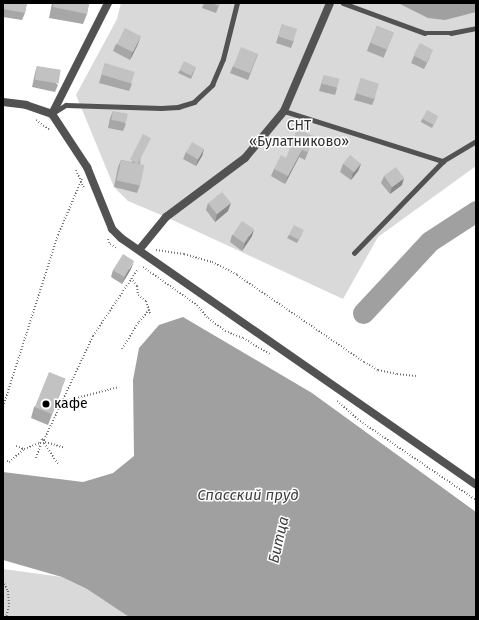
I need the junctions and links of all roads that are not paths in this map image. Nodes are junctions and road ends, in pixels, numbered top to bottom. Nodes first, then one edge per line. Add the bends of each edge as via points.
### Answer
1 (108, 3) edge
2 (236, 3) edge
3 (330, 3) edge
4 (344, 3) edge
5 (476, 28) edge
6 (3, 102) edge
7 (284, 111) junction
8 (52, 114) junction
9 (476, 141) edge
10 (443, 161) junction
11 (139, 250) junction
12 (354, 253) dead end
13 (476, 485) edge

1 - 8 street
2 - 8 lane via 223,60 212,85 194,102 178,107 161,108 66,105
3 - 7 street
4 - 5 lane via 424,33 451,33
6 - 8 street via 26,105
7 - 10 lane
7 - 11 street via 245,158 166,216
8 - 11 street via 87,167 112,229
9 - 10 lane
10 - 12 lane
11 - 13 street

